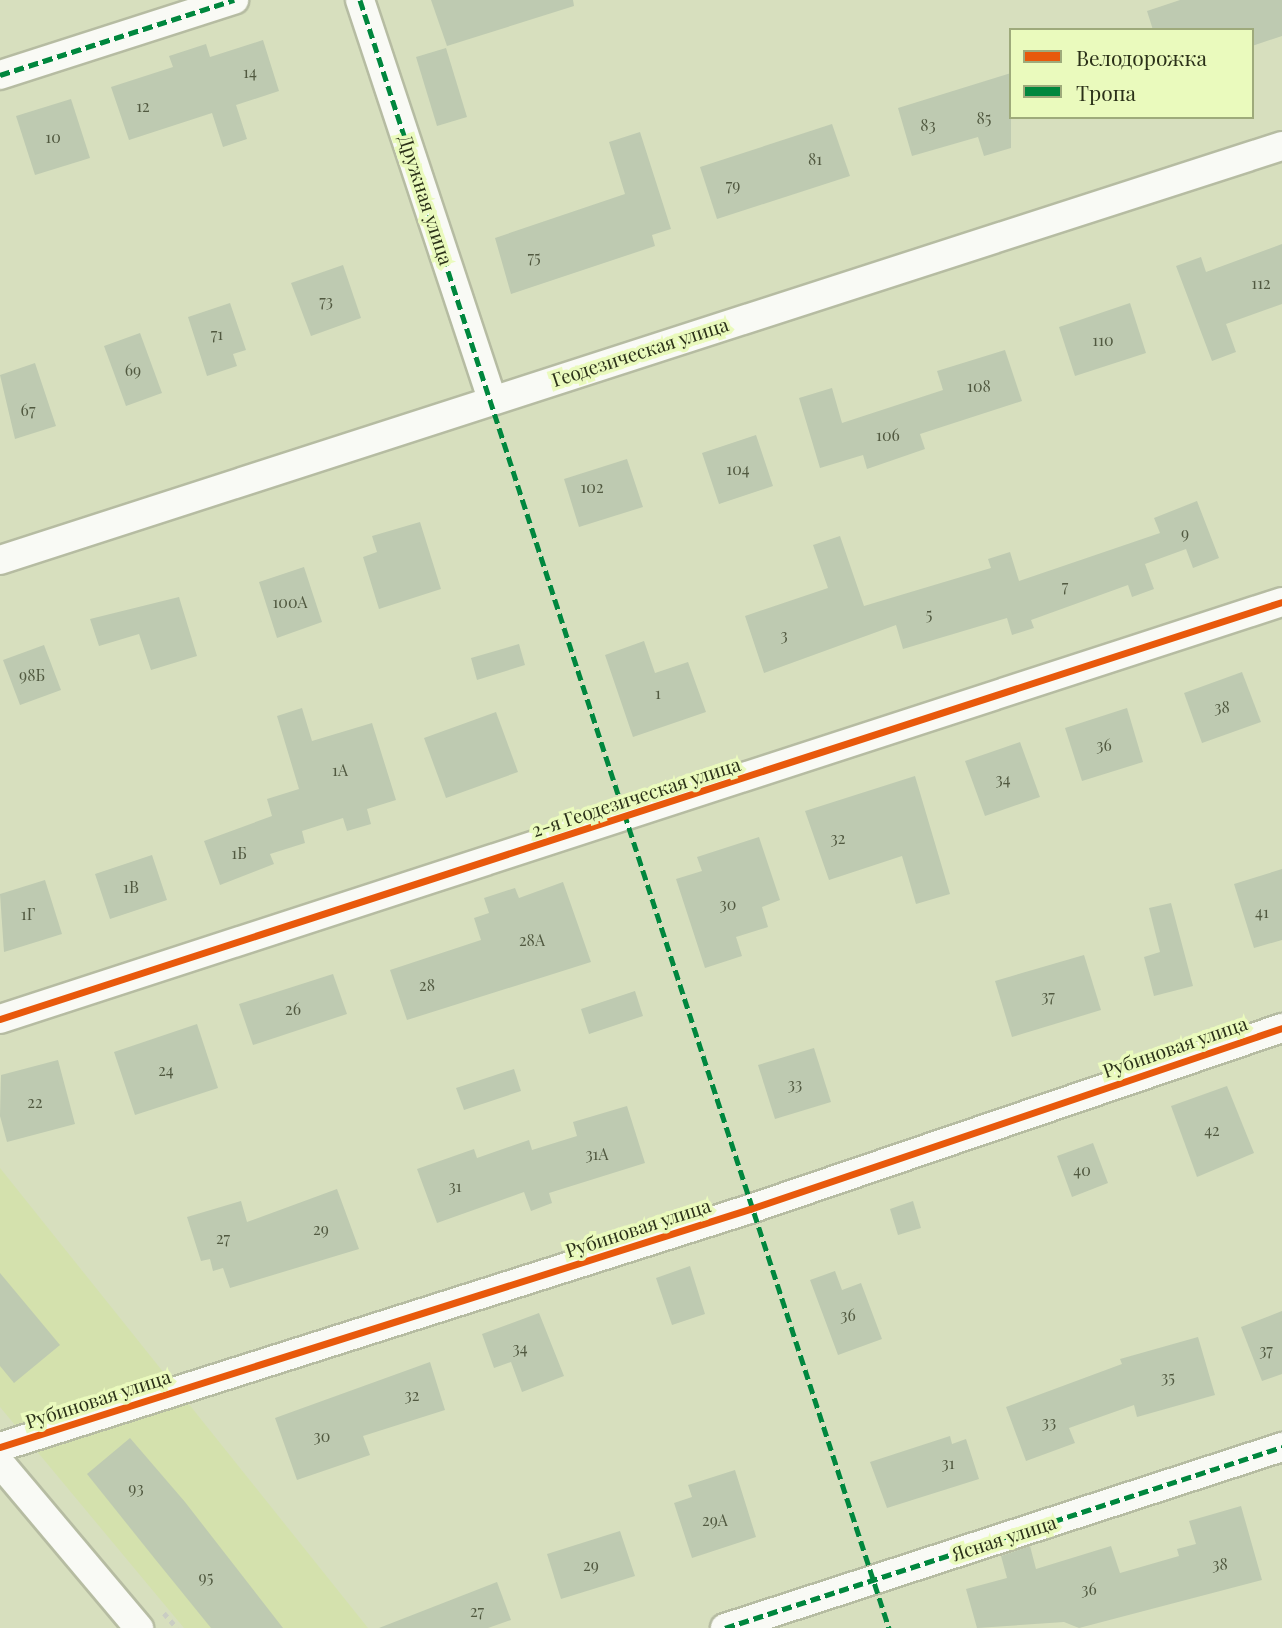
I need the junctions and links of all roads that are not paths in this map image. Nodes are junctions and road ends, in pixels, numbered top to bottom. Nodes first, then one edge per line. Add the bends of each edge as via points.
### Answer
1 (234, 0) edge
2 (360, 0) edge
3 (0, 75) edge
4 (1282, 146) edge
5 (492, 399) junction
6 (0, 560) edge
7 (1282, 602) edge
8 (0, 1019) edge
9 (1282, 1028) edge
10 (0, 1447) edge
11 (1282, 1447) edge
12 (0, 1463) edge
13 (139, 1628) edge
14 (725, 1628) edge

1 - 3 street
2 - 5 street, Дружная улица
4 - 5 street, Геодезическая улица
5 - 6 street, Геодезическая улица
7 - 8 street, 2-я Геодезическая улица
9 - 10 street, Рубиновая улица via 750,1209
11 - 14 street, Ясная улица
12 - 13 street

